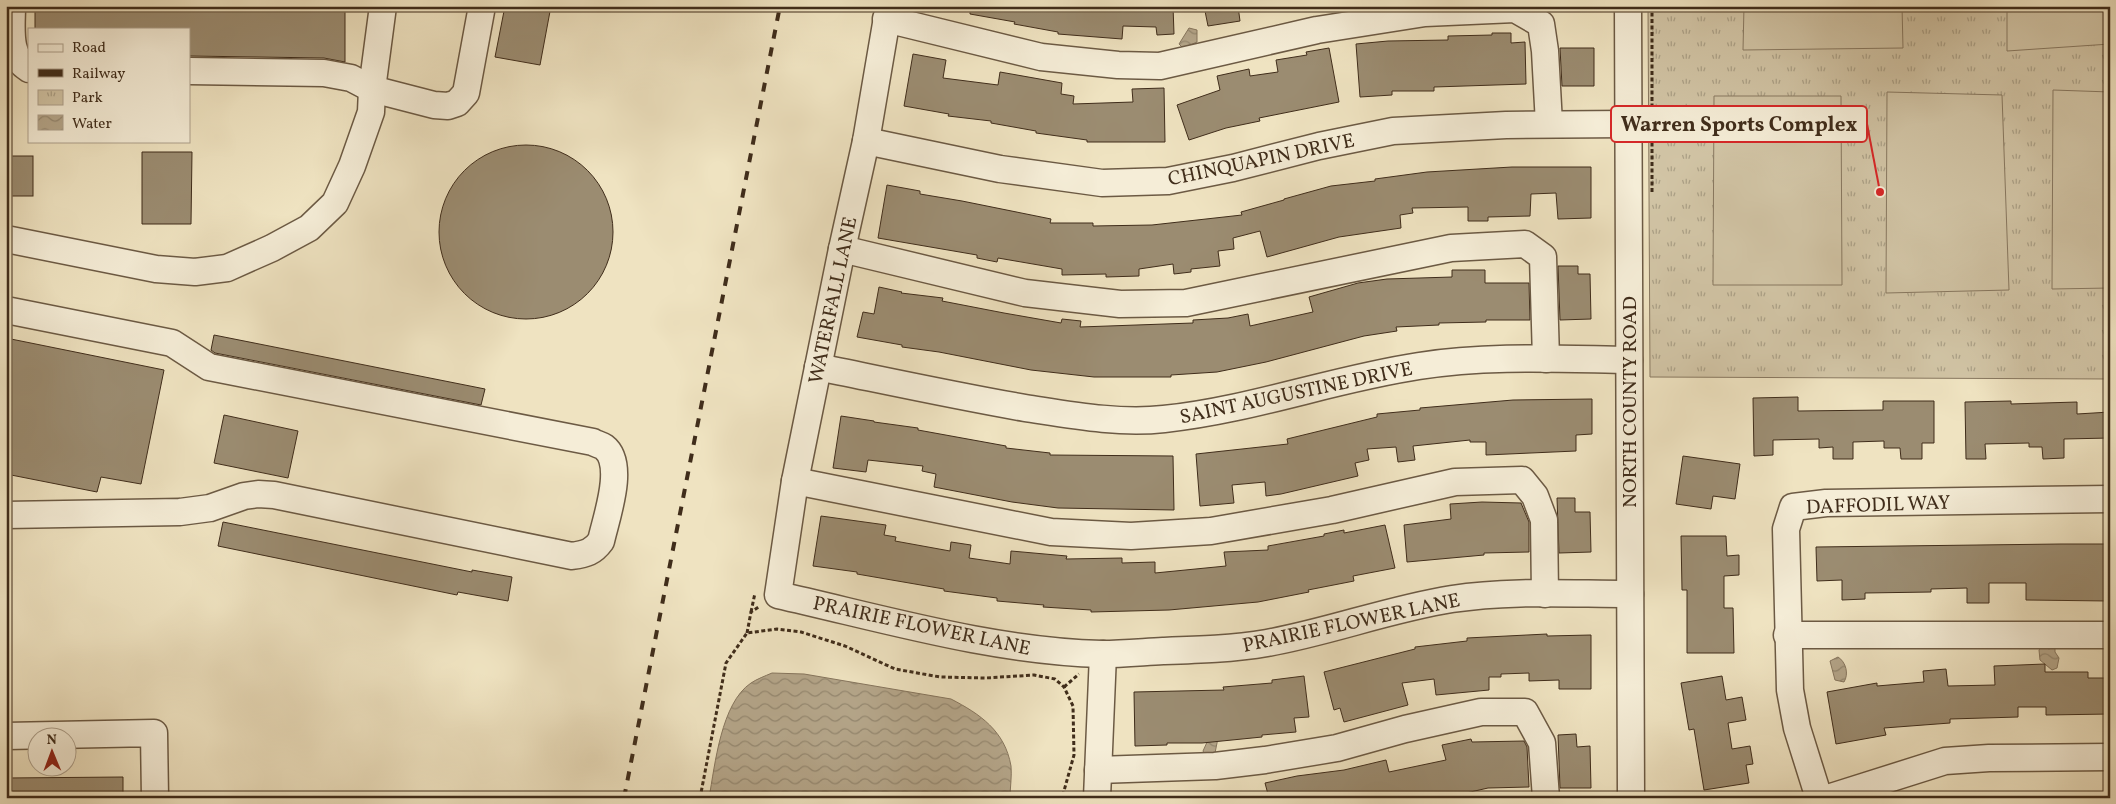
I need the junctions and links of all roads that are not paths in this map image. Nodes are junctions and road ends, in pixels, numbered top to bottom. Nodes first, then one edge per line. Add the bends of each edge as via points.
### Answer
1 (12, 6) edge
2 (383, 6) edge
3 (482, 6) edge
4 (1628, 6) edge
5 (888, 13) edge
6 (28, 68) edge
7 (190, 72) edge
8 (372, 89) junction
9 (1549, 124) junction
10 (1628, 124) junction
11 (866, 141) junction
12 (6, 239) edge
13 (842, 249) junction
14 (6, 310) edge
15 (1546, 360) junction
16 (1629, 360) junction
17 (818, 367) junction
18 (795, 481) junction
19 (2110, 499) edge
20 (6, 514) edge
21 (1545, 594) junction
22 (1630, 594) junction
23 (778, 595) joint
24 (1787, 635) junction
25 (2110, 635) edge
26 (1103, 654) junction
27 (6, 736) edge
28 (2110, 757) edge
29 (1098, 770) junction
30 (155, 798) edge
31 (1097, 798) edge
32 (1546, 798) edge
33 (1631, 798) edge
34 (1819, 798) edge
35 (1828, 798) edge

1 - 6 street via 14,51
2 - 8 street
3 - 8 street via 466,93 457,103 434,105
4 - 10 street, NORTH COUNTY ROAD
5 - 9 street via 1041,57 1118,66 1160,66 1326,28 1424,13 1515,10 1541,24
5 - 11 street, WATERFALL LANE
7 - 8 street via 324,73 351,78
8 - 12 street via 371,112 335,203 310,228 227,268 195,272 156,269
9 - 10 street, CHINQUAPIN DRIVE
9 - 11 street, CHINQUAPIN DRIVE via 1393,131 1168,181 1102,183 1000,169
10 - 16 street, NORTH COUNTY ROAD
11 - 13 street, WATERFALL LANE
13 - 15 street via 1025,293 1120,304 1186,303 1451,248 1524,244 1543,257
13 - 17 street, WATERFALL LANE
14 - 20 street via 172,343 209,366 593,442 604,447 611,456 615,475 601,541 586,554 572,556 274,495 244,496 210,508 180,512
15 - 16 street, SAINT AUGUSTINE DRIVE
15 - 17 street, SAINT AUGUSTINE DRIVE via 1487,359 1420,366 1346,380 1267,402 1163,419 1092,419
16 - 22 street, NORTH COUNTY ROAD
17 - 18 street, WATERFALL LANE
18 - 21 street via 1051,532 1131,536 1211,531 1332,510 1455,482 1522,480 1535,496 1544,520
18 - 23 street, WATERFALL LANE
19 - 24 street, DAFFODIL WAY via 1826,503 1793,507 1786,529
21 - 22 street, PRAIRIE FLOWER LANE
21 - 26 street, PRAIRIE FLOWER LANE via 1453,599 1266,643
22 - 33 street, NORTH COUNTY ROAD
23 - 26 street, PRAIRIE FLOWER LANE via 970,639 1042,650
24 - 25 street
24 - 34 street, DAFFODIL WAY via 1795,718
26 - 29 street
27 - 30 street via 154,733
28 - 35 street via 1945,761
29 - 31 street
29 - 32 street via 1215,766 1265,760 1337,748 1480,712 1525,712 1542,743

